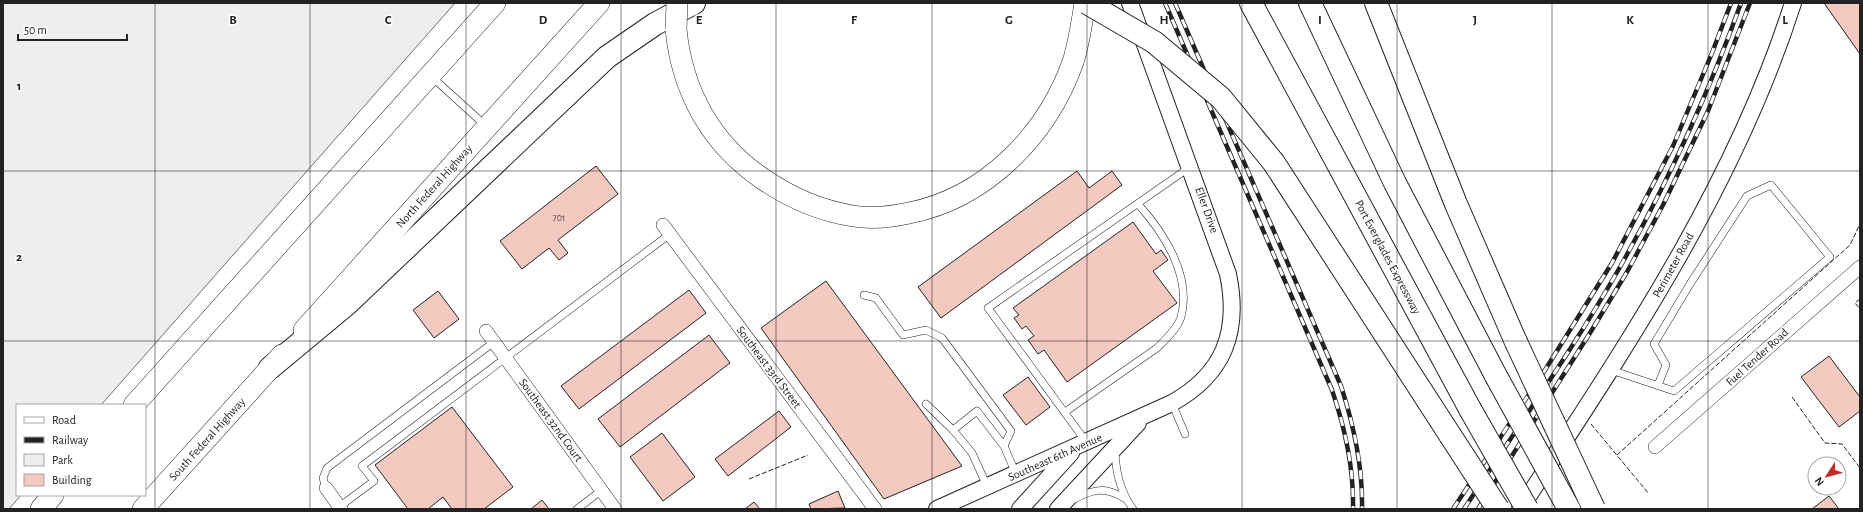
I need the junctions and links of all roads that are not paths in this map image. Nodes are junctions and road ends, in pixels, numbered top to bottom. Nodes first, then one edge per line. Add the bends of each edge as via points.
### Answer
1 (495, 3) edge
2 (598, 3) edge
3 (677, 3) edge
4 (694, 3) edge
5 (1086, 3) edge
6 (1130, 3) edge
7 (1251, 3) edge
8 (1310, 3) edge
9 (1376, 3) edge
10 (1792, 3) edge
11 (430, 75) junction
12 (487, 127) junction
13 (1191, 167) junction
14 (1138, 204) junction
15 (666, 230) joint
16 (1860, 267) edge
17 (864, 295) dead end
18 (486, 331) dead end
19 (494, 342) junction
20 (506, 359) junction
21 (270, 368) junction
22 (1611, 370) junction
23 (1658, 385) junction
24 (1172, 403) junction
25 (135, 404) edge
26 (926, 404) dead end
27 (1065, 412) junction
28 (1143, 417) junction
29 (953, 430) junction
30 (1185, 434) dead end
31 (1004, 446) junction
32 (1081, 446) junction
33 (1115, 447) junction
34 (1655, 447) dead end
35 (1016, 474) junction
36 (987, 487) junction
37 (326, 488) joint
38 (602, 490) junction
39 (52, 496) edge
40 (1126, 499) junction
41 (1060, 507) edge
42 (340, 508) edge
43 (41, 509) edge
44 (143, 509) edge
45 (576, 509) edge
46 (615, 509) edge
47 (875, 509) edge
48 (937, 509) edge
49 (1020, 509) edge
50 (1133, 509) edge
51 (1498, 509) edge
52 (1520, 509) edge
53 (1526, 509) edge
54 (1569, 509) edge
55 (1594, 509) edge

1 - 11 main road
2 - 12 main road, North Federal Highway
3 - 5 main road, bridge via 676,29 681,62 695,102 715,134 738,160 768,182 799,199 853,216 882,217 931,208 964,193 996,172 1016,154 1038,127 1066,78 1073,61
4 - 21 highway via 655,24 607,57 347,304
5 - 51 highway, bridge via 1154,42 1220,98 1274,163
6 - 13 street, Eller Drive
7 - 53 highway, Port Everglades Expressway, bridge
8 - 54 highway, bridge via 1412,217
9 - 55 highway, bridge via 1456,204 1516,342
10 - 22 street, Perimeter Road via 1769,69 1736,148 1660,290
11 - 12 lane
11 - 25 main road
12 - 21 main road, North Federal Highway
13 - 14 lane
13 - 24 street, Eller Drive via 1228,274 1231,288 1230,332 1215,368 1197,388
14 - 27 lane via 1155,223 1170,248 1178,269 1183,296 1181,318 1167,339 1157,348
14 - 27 lane via 988,308
15 - 20 lane
15 - 47 street, Southeast 33rd Street
16 - 34 street, Fuel Tender Road
17 - 31 lane via 876,298 903,335 926,330 942,338 1011,431
18 - 19 street, Southeast 32nd Court
19 - 20 street, Southeast 32nd Court
19 - 37 lane via 327,468 324,478
20 - 38 street, Southeast 32nd Court
20 - 42 lane via 362,466 374,481
21 - 44 main road, South Federal Highway
22 - 23 lane
22 - 52 street, Perimeter Road
23 - 23 lane via 1666,365 1654,344 1747,196 1771,185 1830,257 1674,391
24 - 28 street, Southeast 6th Avenue
24 - 30 lane
26 - 29 lane
27 - 32 lane
28 - 32 street, Southeast 6th Avenue
28 - 33 street
29 - 31 lane via 977,411
29 - 36 lane via 972,453
31 - 35 lane
32 - 35 street, Southeast 6th Avenue
32 - 49 street
33 - 40 lane via 1118,478
33 - 41 street
35 - 36 street, Southeast 6th Avenue
36 - 48 street, Southeast 6th Avenue
37 - 42 street
38 - 45 lane
38 - 46 street, Southeast 32nd Court
39 - 43 main road
40 - 41 lane via 1113,492 1097,490
40 - 50 lane

